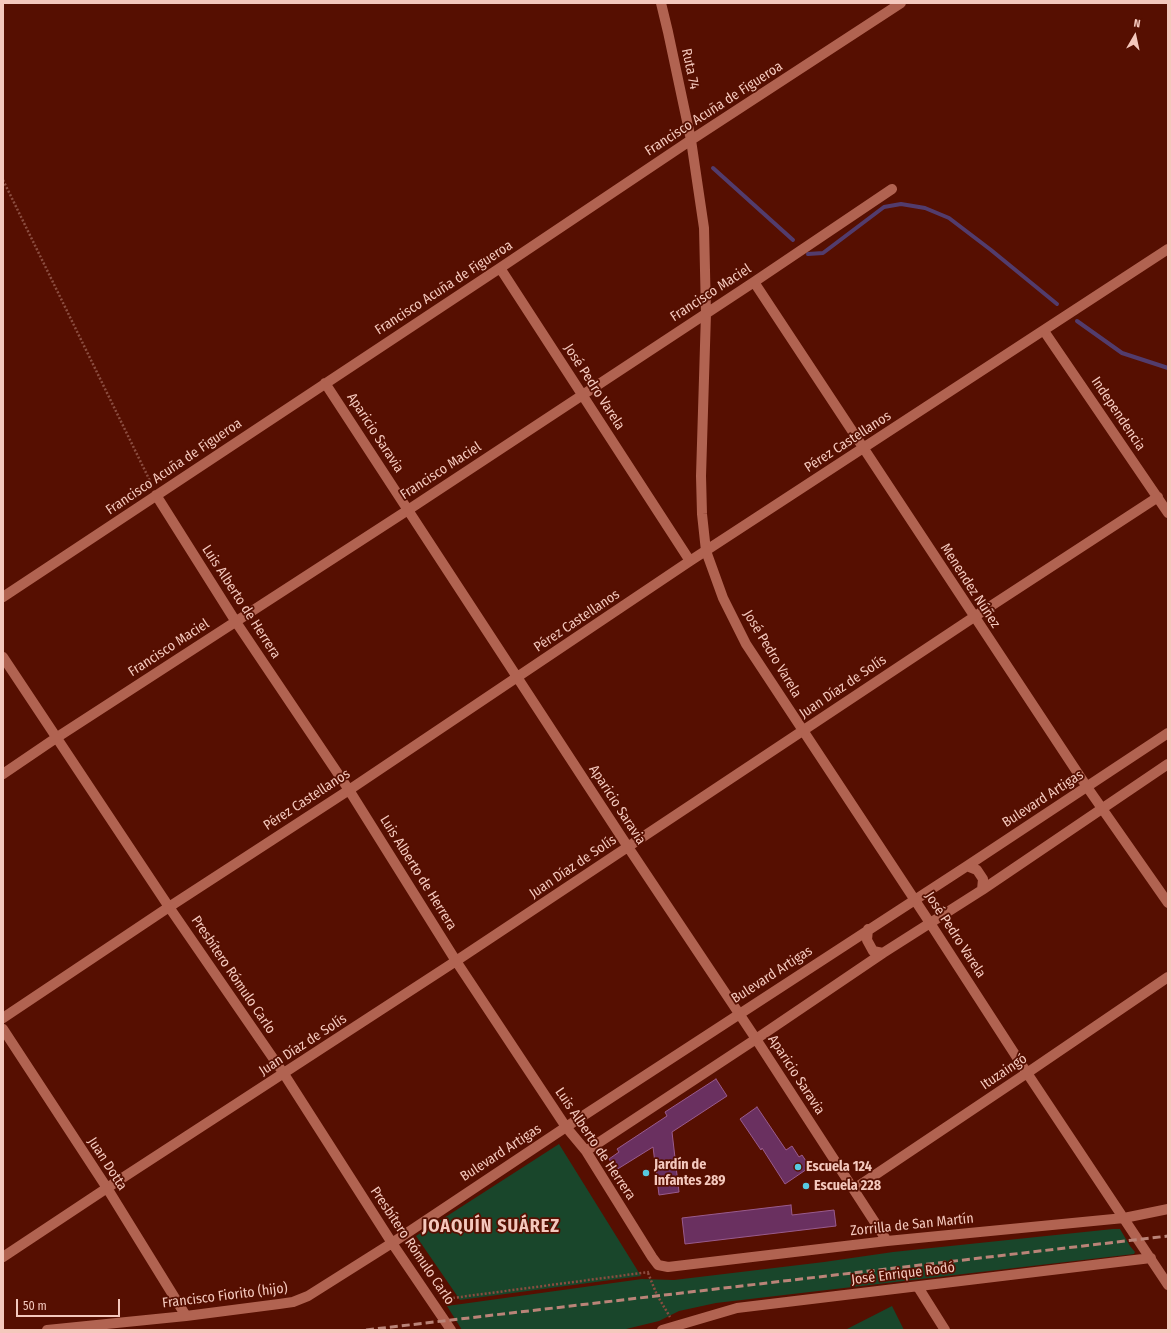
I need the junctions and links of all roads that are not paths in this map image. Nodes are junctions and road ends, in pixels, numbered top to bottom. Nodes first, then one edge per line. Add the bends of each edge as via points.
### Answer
1 (661, 3) edge
2 (901, 3) edge
3 (691, 140) junction
4 (892, 189) dead end
5 (1168, 249) edge
6 (500, 268) junction
7 (754, 282) junction
8 (706, 313) junction
9 (1044, 331) junction
10 (325, 383) junction
11 (582, 394) junction
12 (864, 449) junction
13 (156, 495) junction
14 (1158, 497) junction
15 (408, 510) junction
16 (1168, 513) edge
17 (706, 551) junction
18 (690, 561) junction
19 (3, 597) edge
20 (974, 617) junction
21 (236, 622) junction
22 (3, 657) edge
23 (518, 678) junction
24 (804, 731) junction
25 (1168, 733) edge
26 (56, 738) junction
27 (1168, 764) edge
28 (3, 774) edge
29 (1087, 787) junction
30 (349, 790) junction
31 (1102, 808) junction
32 (628, 847) junction
33 (967, 866) junction
34 (982, 890) junction
35 (915, 899) junction
36 (1168, 903) edge
37 (169, 907) junction
38 (930, 923) junction
39 (868, 929) junction
40 (883, 953) junction
41 (456, 961) junction
42 (1168, 977) edge
43 (739, 1013) junction
44 (3, 1018) edge
45 (3, 1029) edge
46 (756, 1039) junction
47 (1027, 1073) junction
48 (284, 1074) junction
49 (566, 1127) junction
50 (586, 1151) junction
51 (107, 1188) junction
52 (854, 1189) junction
53 (1168, 1209) edge
54 (1124, 1218) junction
55 (887, 1241) junction
56 (392, 1243) junction
57 (3, 1257) edge
58 (1151, 1258) junction
59 (658, 1265) joint
60 (1168, 1285) edge
61 (918, 1286) junction
62 (186, 1316) junction
63 (692, 1326) edge
64 (673, 1328) edge
65 (47, 1330) edge
66 (451, 1330) edge
67 (662, 1330) edge
68 (945, 1330) edge

1 - 3 street, Ruta 74
2 - 3 street, Francisco Acuña de Figueroa
3 - 6 street, Francisco Acuña de Figueroa
3 - 8 street, Ruta 74 via 704,228
4 - 7 street, Francisco Maciel
5 - 9 street, Pérez Castellanos
6 - 10 street, Francisco Acuña de Figueroa
6 - 11 street, José Pedro Varela
7 - 8 street, Francisco Maciel
7 - 12 street, Menendez Núñez
8 - 11 street, Francisco Maciel
8 - 17 street, José Pedro Varela via 701,476
9 - 12 street, Pérez Castellanos
9 - 14 street, Independencia
10 - 13 street, Francisco Acuña de Figueroa
10 - 15 street, Aparicio Saravia
11 - 15 street, Francisco Maciel
11 - 18 street, José Pedro Varela
12 - 17 street, Pérez Castellanos
12 - 20 street, Menendez Núñez
13 - 19 street, Francisco Acuña de Figueroa
13 - 21 street, Luis Alberto de Herrera
14 - 16 street, Independencia
14 - 20 street, Juan Díaz de Solís
15 - 21 street, Francisco Maciel
15 - 23 street, Aparicio Saravia
17 - 18 street, Pérez Castellanos
17 - 24 street, José Pedro Varela via 723,598 746,644
18 - 23 street, Pérez Castellanos
20 - 24 street, Juan Díaz de Solís
20 - 29 street, Menendez Núñez
21 - 26 street, Francisco Maciel
21 - 30 street, Luis Alberto de Herrera
22 - 26 street, Presbítero Rómulo Carlo
23 - 30 street, Pérez Castellanos
23 - 32 street, Aparicio Saravia
24 - 32 street, Juan Díaz de Solís
24 - 35 street, José Pedro Varela
25 - 29 street, Bulevard Artigas
26 - 28 street, Francisco Maciel
26 - 37 street, Presbítero Rómulo Carlo
27 - 31 street
29 - 31 street, Menendez Núñez
29 - 33 street, Bulevard Artigas
30 - 37 street, Pérez Castellanos
30 - 41 street, Luis Alberto de Herrera
31 - 34 street
31 - 36 street, Menendez Núñez
32 - 41 street, Juan Díaz de Solís
32 - 43 street, Aparicio Saravia
33 - 34 street via 977,870 983,879
33 - 35 street, Bulevard Artigas
34 - 38 street
35 - 38 street, José Pedro Varela
35 - 39 street, Bulevard Artigas
37 - 44 street, Pérez Castellanos
37 - 48 street, Presbítero Rómulo Carlo
38 - 40 street
38 - 47 street, José Pedro Varela
39 - 40 street via 867,940 873,951
39 - 43 street, Bulevard Artigas
40 - 46 street
41 - 48 street, Juan Díaz de Solís
41 - 49 street, Luis Alberto de Herrera
42 - 47 street, Ituzaingó
43 - 46 street, Aparicio Saravia
43 - 49 street, Bulevard Artigas
45 - 51 street, Juan Dotta
46 - 50 street
46 - 52 street, Aparicio Saravia
47 - 52 street, Ituzaingó
47 - 54 street, José Pedro Varela
48 - 51 street, Juan Díaz de Solís
48 - 56 street, Presbítero Rómulo Carlo
49 - 50 street, Luis Alberto de Herrera
49 - 56 street, Bulevard Artigas
50 - 59 street, Luis Alberto de Herrera
51 - 57 street, Juan Díaz de Solís
51 - 62 street, Juan Dotta
52 - 55 street, Aparicio Saravia
53 - 54 street, Zorrilla de San Martín
54 - 55 street, Zorrilla de San Martín
54 - 58 street, José Pedro Varela
55 - 59 street, Zorrilla de San Martín via 668,1267
56 - 62 street, Francisco Fiorito (hijo) via 308,1296 293,1302
56 - 66 street, Presbítero Rómulo Carlo
58 - 60 street, José Pedro Varela
58 - 61 street, José Enrique Rodó
61 - 63 street, José Enrique Rodó via 737,1308
61 - 68 street
62 - 65 street, Francisco Fiorito (hijo)
63 - 64 street, José Enrique Rodó
64 - 67 street, José Enrique Rodó

